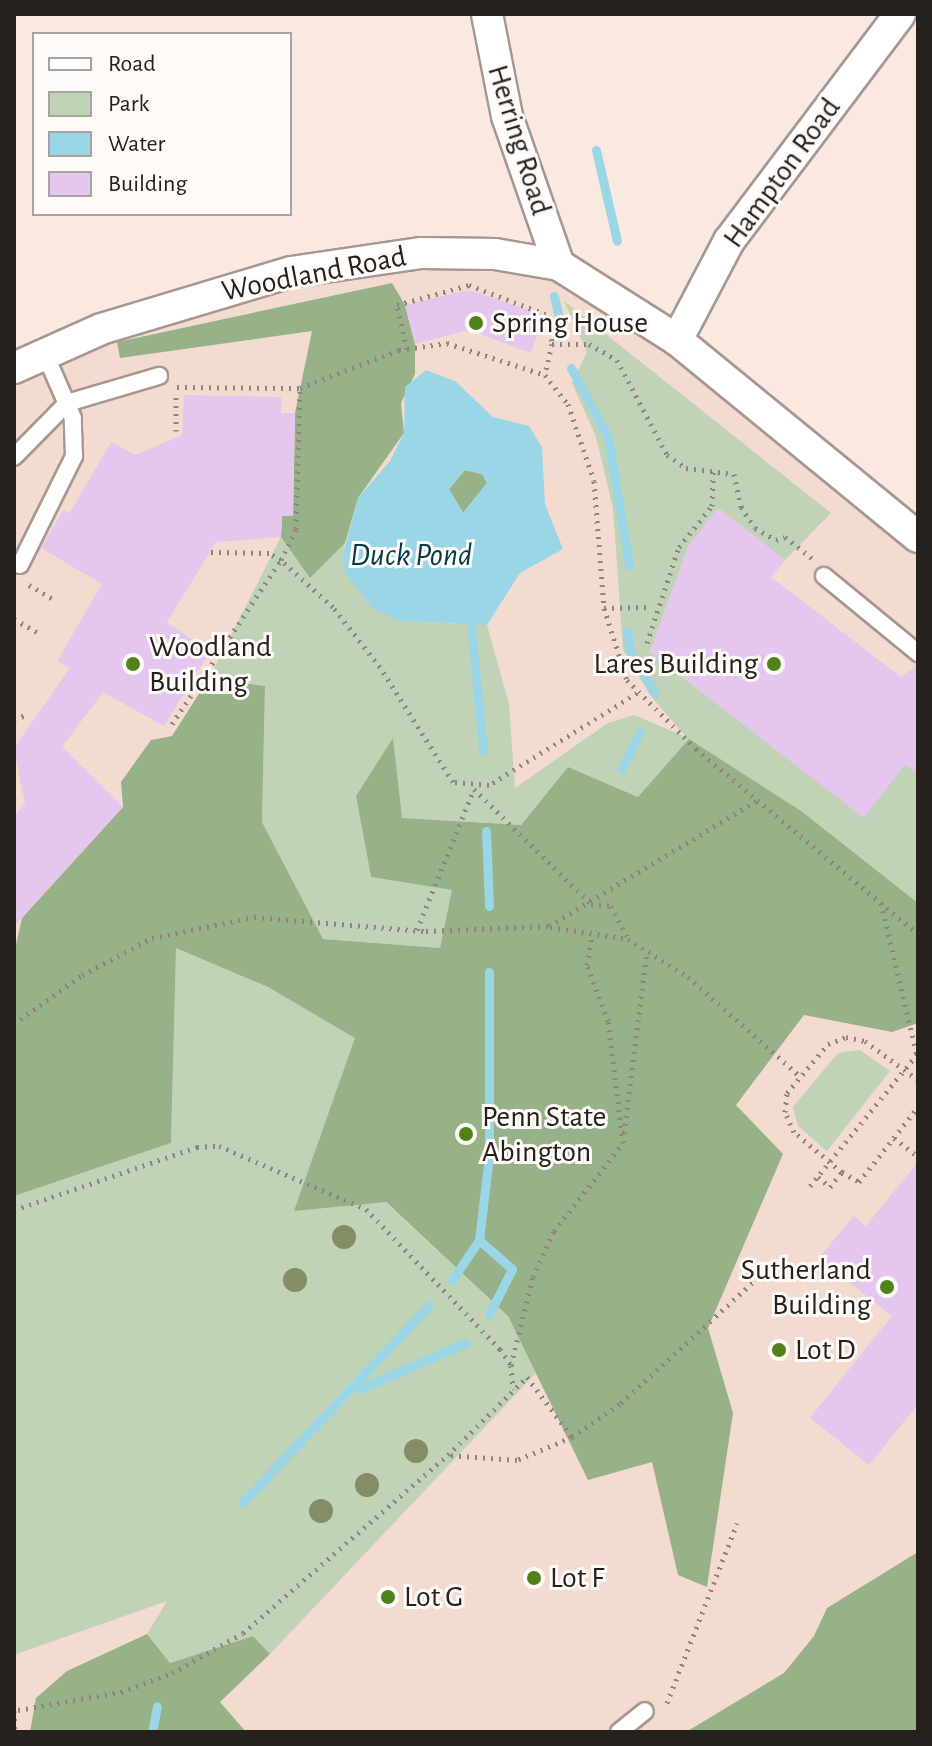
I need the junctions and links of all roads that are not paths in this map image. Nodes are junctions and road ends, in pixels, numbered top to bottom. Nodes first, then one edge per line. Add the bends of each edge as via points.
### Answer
1 (487, 14) edge
2 (900, 14) edge
3 (559, 265) junction
4 (677, 340) junction
5 (45, 354) junction
6 (14, 368) edge
7 (159, 376) road end
8 (67, 403) junction
9 (14, 457) edge
10 (918, 537) edge
11 (20, 565) dead end
12 (824, 576) road end
13 (918, 653) edge
14 (645, 1711) dead end
15 (619, 1732) edge

1 - 3 street, Herring Road via 507,116
2 - 4 street, Hampton Road via 729,241
3 - 4 street, Woodland Road
3 - 5 street, Woodland Road via 495,254 422,253 343,263 192,298
4 - 10 street, Woodland Road
5 - 6 street, Woodland Road
5 - 8 lane
7 - 8 lane
8 - 9 lane
8 - 11 lane via 77,435 74,456
12 - 13 lane
14 - 15 lane

